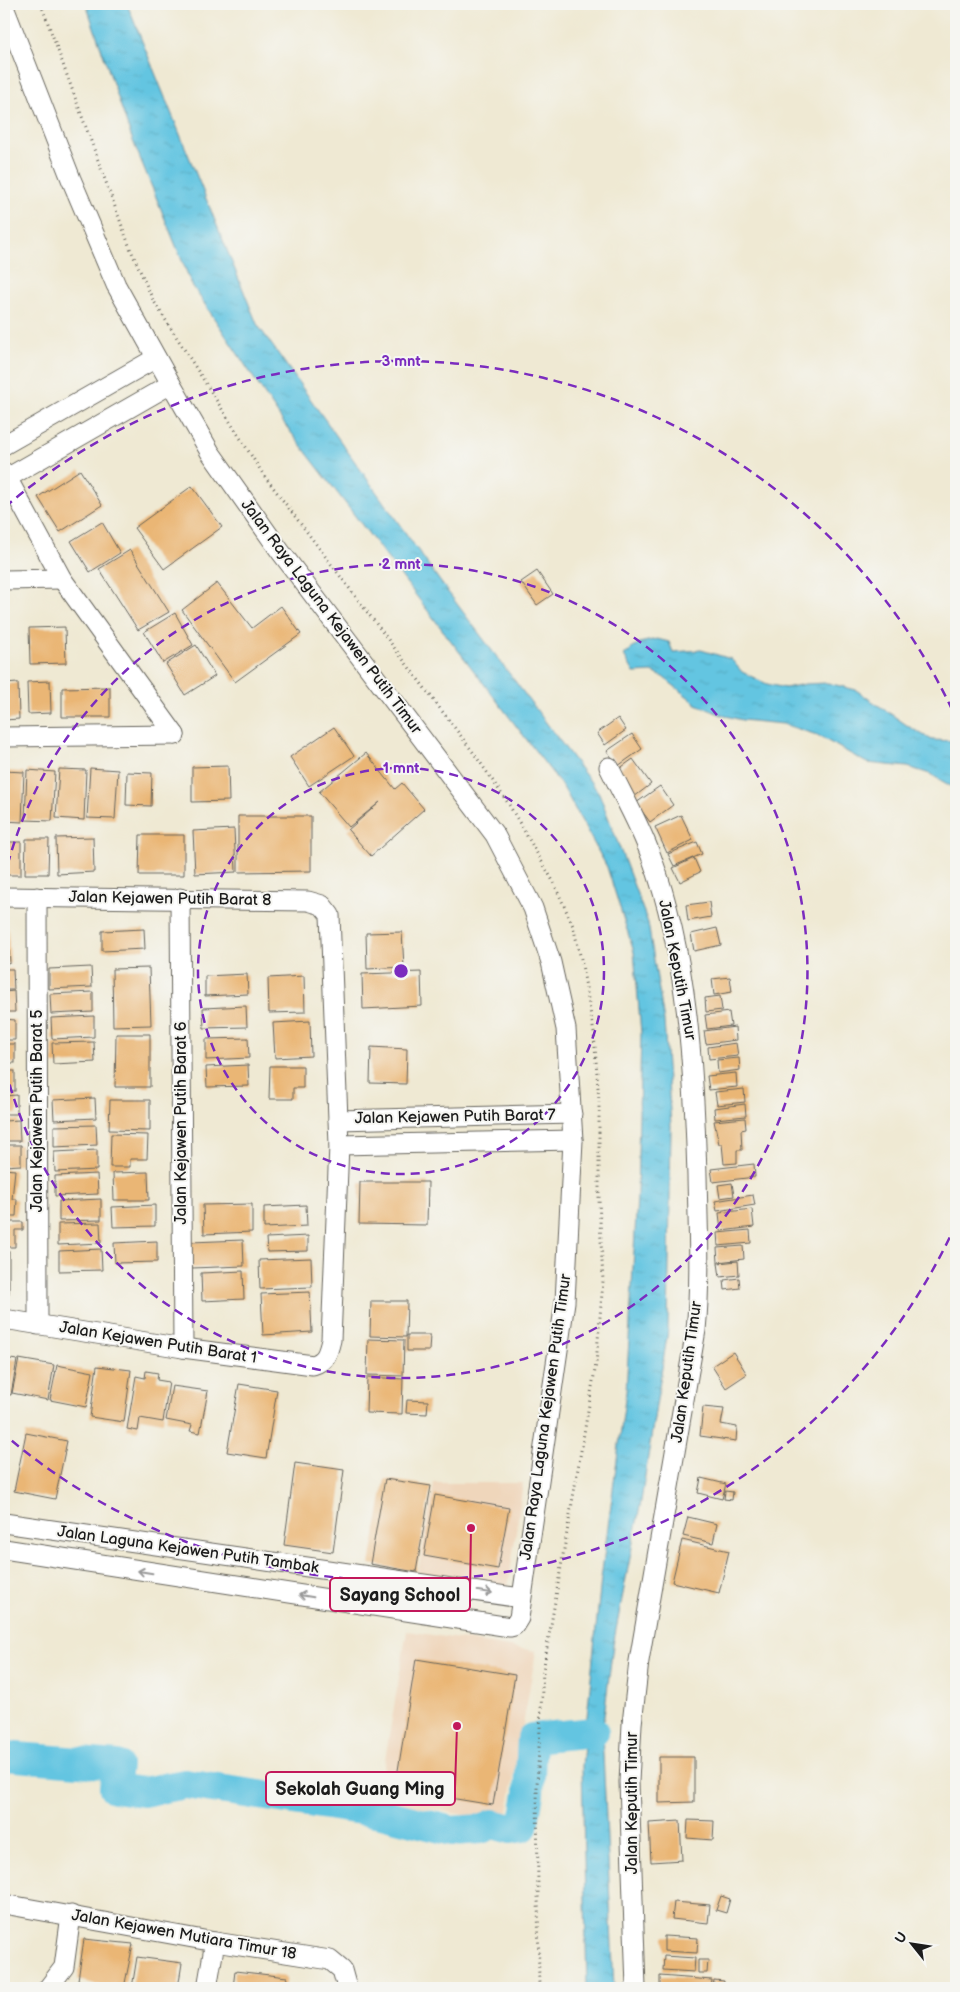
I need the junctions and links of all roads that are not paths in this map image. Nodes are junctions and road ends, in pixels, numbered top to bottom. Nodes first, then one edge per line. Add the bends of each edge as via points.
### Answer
1 (4, 7) edge
2 (156, 358) junction
3 (171, 384) junction
4 (58, 415) junction
5 (73, 440) junction
6 (4, 446) edge
7 (6, 475) edge
8 (62, 579) junction
9 (4, 580) edge
10 (4, 738) edge
11 (609, 767) dead end
12 (4, 897) edge
13 (37, 897) junction
14 (180, 898) junction
15 (330, 915) joint
16 (572, 1114) junction
17 (446, 1116) junction
18 (338, 1120) junction
19 (573, 1140) junction
20 (447, 1143) junction
21 (339, 1146) junction
22 (4, 1319) edge
23 (38, 1325) junction
24 (182, 1348) junction
25 (313, 1365) joint
26 (4, 1523) edge
27 (4, 1549) edge
28 (522, 1598) junction
29 (510, 1628) joint
30 (4, 1904) edge
31 (71, 1915) junction
32 (215, 1942) junction
33 (64, 1967) junction
34 (48, 1988) edge
35 (60, 1988) edge
36 (207, 1988) edge
37 (347, 1988) edge
38 (636, 1988) edge

1 - 2 street, Jalan Raya Laguna Kejawen Putih Timur via 116,285
2 - 3 street, Jalan Raya Laguna Kejawen Putih Timur
2 - 4 street
3 - 5 street
3 - 16 street, Jalan Raya Laguna Kejawen Putih Timur via 210,452 280,551 495,835 533,908 551,962 566,1029
4 - 5 street
4 - 6 street
5 - 7 street
7 - 8 street
8 - 9 street
8 - 10 street via 175,735
11 - 38 street, Jalan Keputih Timur via 651,855 682,982 691,1044 699,1235 696,1330 639,1662 632,1724 629,1782
12 - 13 street, Jalan Kejawen Putih Barat 8
13 - 14 street, Jalan Kejawen Putih Barat 8
13 - 23 street, Jalan Kejawen Putih Barat 5
14 - 15 street, Jalan Kejawen Putih Barat 8 via 308,900 322,905
14 - 24 street, Jalan Kejawen Putih Barat 6
15 - 18 street, Jalan Kejawen Putih Barat 7
16 - 17 street, Jalan Kejawen Putih Barat 7
16 - 19 street, Jalan Raya Laguna Kejawen Putih Timur
17 - 18 street, Jalan Kejawen Putih Barat 7
17 - 20 street
18 - 21 street, Jalan Kejawen Putih Barat 7
19 - 20 street, Jalan Kejawen Putih Barat 7
19 - 28 street, Jalan Raya Laguna Kejawen Putih Timur via 565,1302
20 - 21 street, Jalan Kejawen Putih Barat 7
21 - 25 street, Jalan Kejawen Putih Barat 7 via 331,1340 328,1355
22 - 23 street, Jalan Kejawen Putih Barat 1
23 - 24 street, Jalan Kejawen Putih Barat 1
24 - 25 street, Jalan Kejawen Putih Barat 1
26 -> 28 street, Jalan Laguna Kejawen Putih Tambak
29 -> 27 street, Jalan Laguna Kejawen Putih Tambak
28 - 29 street, Jalan Raya Laguna Kejawen Putih Timur via 518,1621
30 - 31 street, Jalan Kejawen Mutiara Timur 18
31 - 32 street, Jalan Kejawen Mutiara Timur 18
31 - 33 street
32 - 36 street
32 - 37 street, Jalan Kejawen Mutiara Timur 18 via 330,1960 342,1970
33 - 34 street
33 - 35 street

